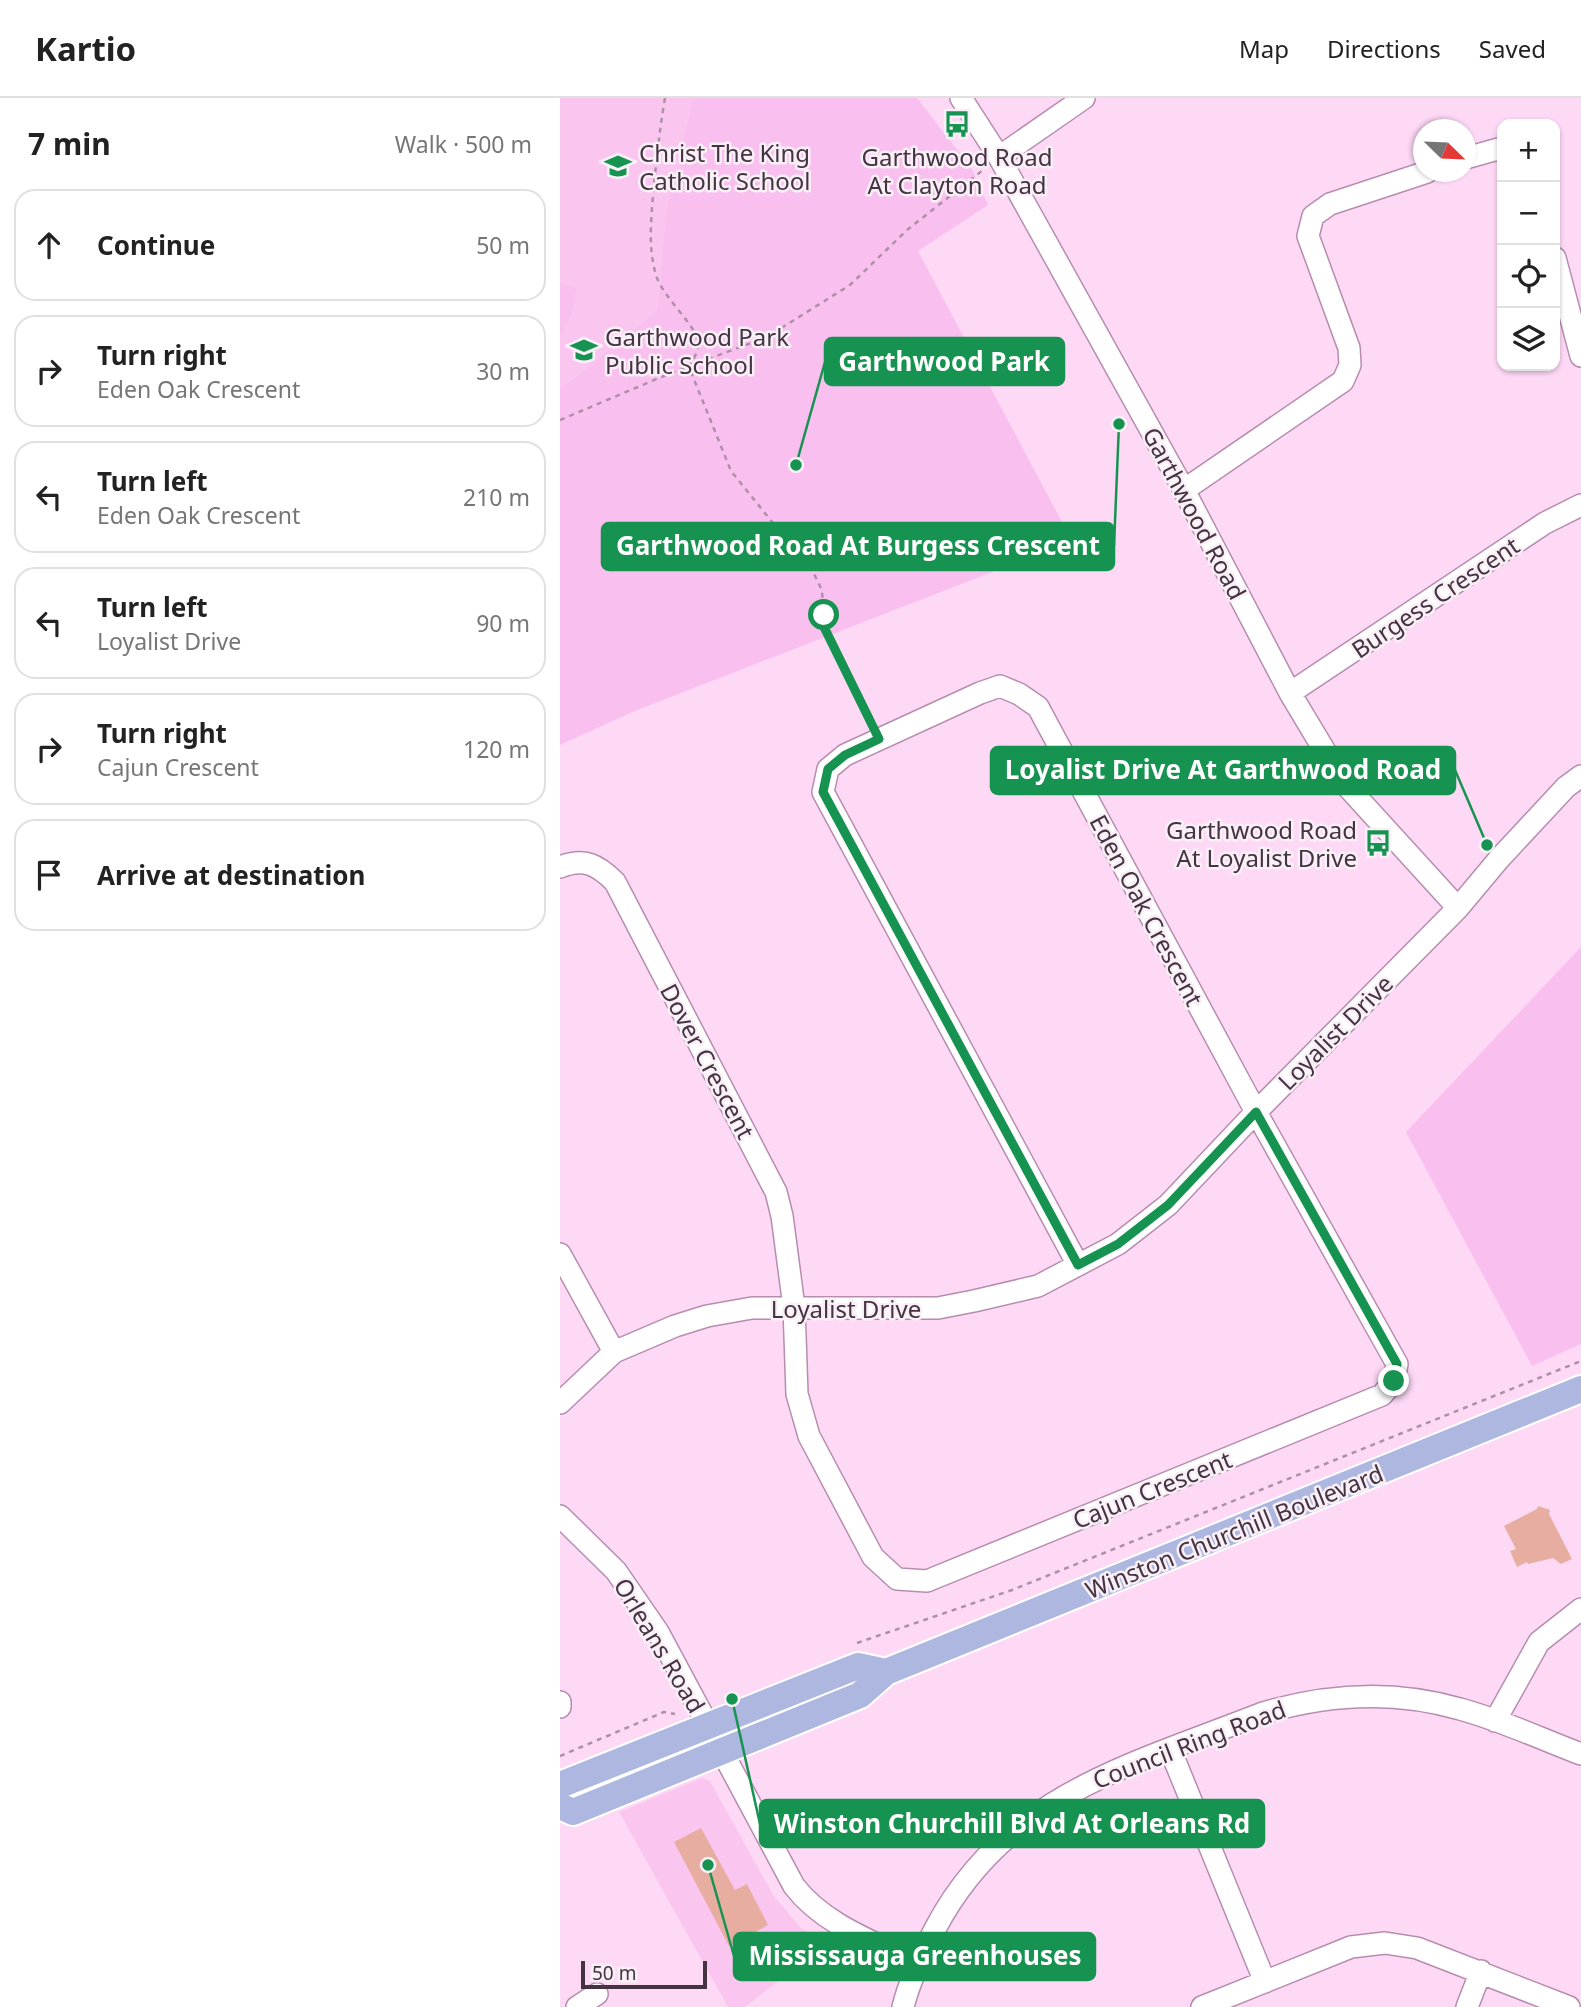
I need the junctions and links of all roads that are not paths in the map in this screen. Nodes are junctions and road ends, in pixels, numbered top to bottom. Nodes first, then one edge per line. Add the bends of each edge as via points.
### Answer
1 (961, 98) edge
2 (1084, 98) edge
3 (1497, 149) edge
4 (1476, 155) edge
5 (999, 157) junction
6 (1413, 177) edge
7 (1560, 277) edge
8 (1581, 356) edge
9 (1184, 490) junction
10 (1581, 505) edge
11 (1290, 692) junction
12 (1581, 776) edge
13 (560, 867) edge
14 (1458, 908) junction
15 (1256, 1112) junction
16 (560, 1254) edge
17 (1078, 1265) junction
18 (794, 1307) junction
19 (614, 1352) junction
20 (1581, 1389) edge
21 (560, 1403) edge
22 (560, 1516) edge
23 (1581, 1609) edge
24 (886, 1672) junction
25 (1495, 1721) junction
26 (707, 1724) junction
27 (1170, 1749) junction
28 (722, 1751) junction
29 (1581, 1754) edge
30 (560, 1785) edge
31 (560, 1806) edge
32 (917, 1963) junction
33 (1481, 1971) junction
34 (1265, 1982) junction
35 (597, 1994) dead end
36 (577, 2007) edge
37 (903, 2007) edge
38 (1202, 2007) edge
39 (1468, 2007) edge
40 (1569, 2007) edge

1 - 5 street, Garthwood Road
2 - 5 street
3 - 4 street
5 - 9 street, Garthwood Road
6 - 9 street via 1330,204 1314,216 1308,236 1349,348 1350,365 1343,381
7 - 8 street
9 - 11 street, Garthwood Road
10 - 11 street, Burgess Crescent via 1545,523
11 - 14 street, Garthwood Road via 1344,783
12 - 14 street, Loyalist Drive
13 - 18 street, Dover Crescent via 582,862 601,868 615,882 776,1192
14 - 15 street, Loyalist Drive
15 - 17 street, Loyalist Drive via 1168,1205 1118,1244
15 - 17 street, Eden Oak Crescent via 1038,708 1000,685 845,755 828,769 823,792
15 - 18 street, Cajun Crescent via 1397,1364 1394,1381 1382,1395 927,1581 897,1579 873,1557 809,1436 797,1394
16 - 19 street
17 - 18 street, Loyalist Drive via 1038,1286 938,1308
18 - 19 street, Loyalist Drive via 707,1316
19 - 21 street, Loyalist Drive
20 - 24 main road, Winston Churchill Boulevard
22 - 26 street, Orleans Road via 616,1572 658,1632
23 - 25 street via 1539,1642
24 - 26 main road, Winston Churchill Boulevard via 858,1666
24 - 28 main road, Winston Churchill Boulevard via 860,1695
25 - 27 street, Council Ring Road via 1422,1700 1337,1697 1287,1705
25 - 29 street, Council Ring Road
26 - 28 street, Orleans Road
26 - 30 main road, Winston Churchill Boulevard
27 - 32 street, Council Ring Road via 1064,1794 1011,1832 947,1905
27 - 34 street
28 - 31 main road, Winston Churchill Boulevard via 573,1812
28 - 32 street, Orleans Road via 802,1897 839,1925
32 - 37 street, Council Ring Road
33 - 34 street via 1417,1948 1385,1943 1351,1947
33 - 39 street
33 - 40 street
34 - 38 street
35 - 36 street

